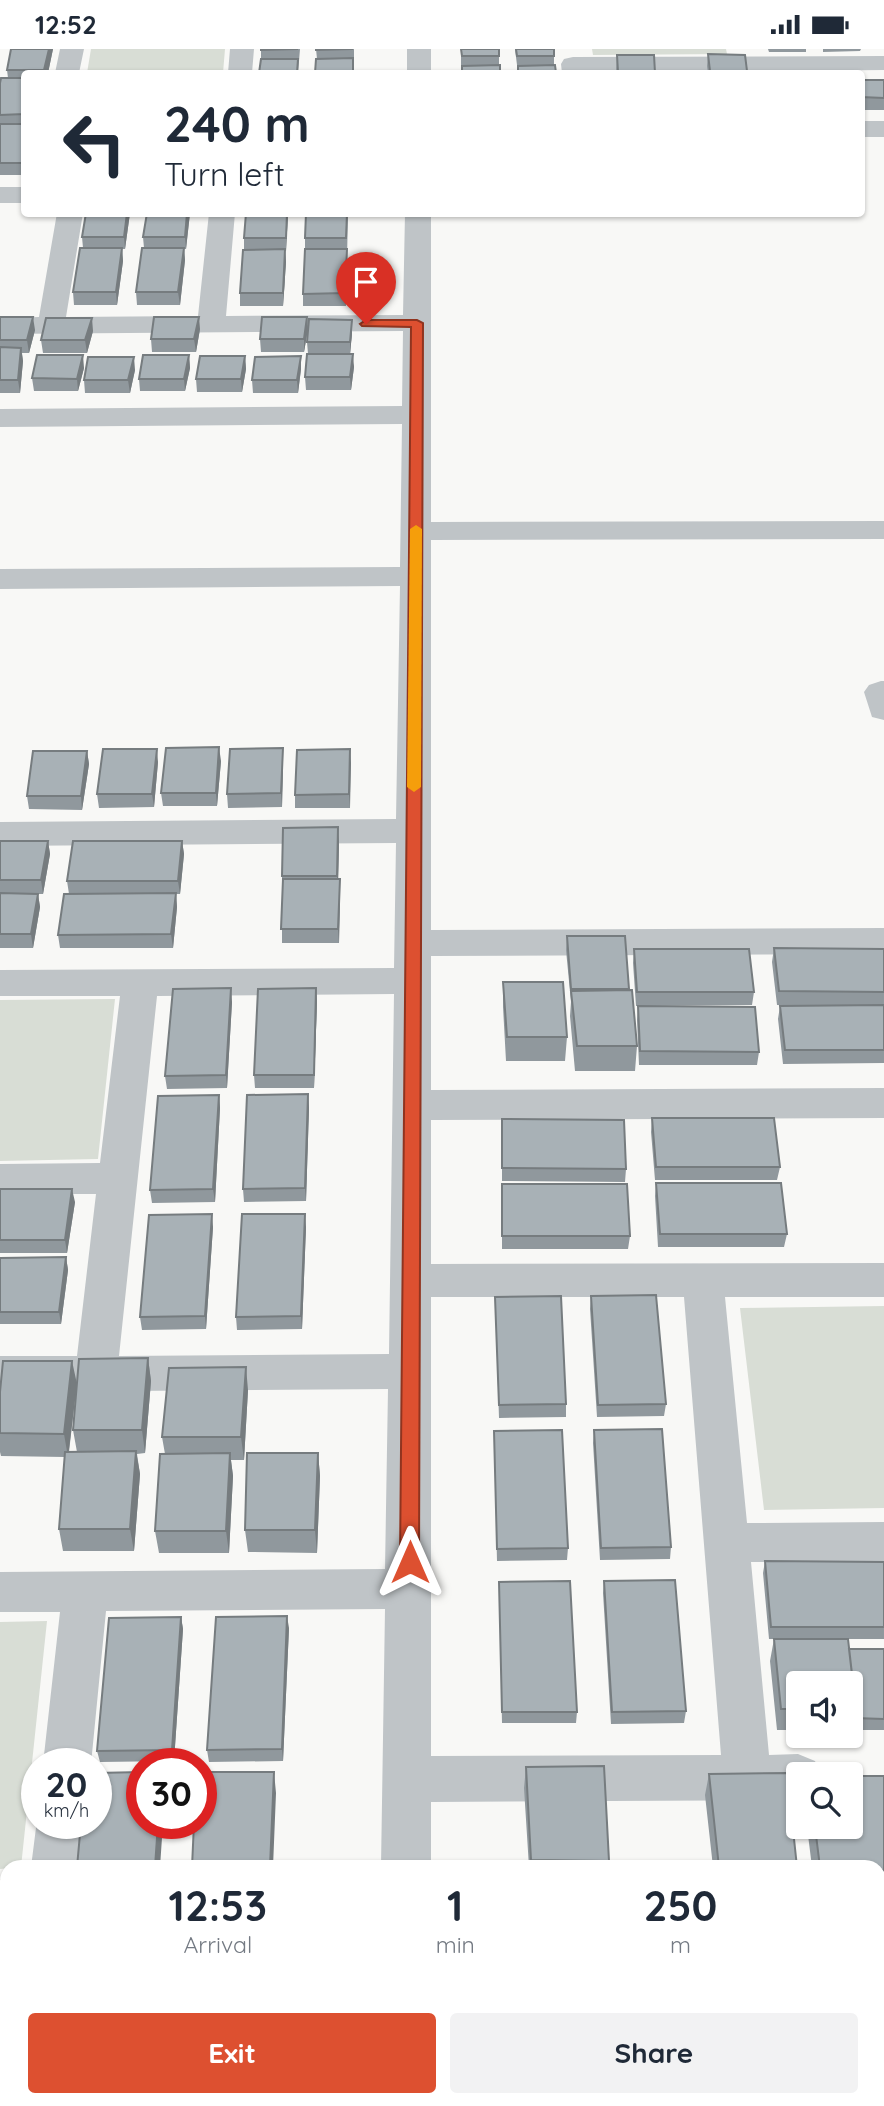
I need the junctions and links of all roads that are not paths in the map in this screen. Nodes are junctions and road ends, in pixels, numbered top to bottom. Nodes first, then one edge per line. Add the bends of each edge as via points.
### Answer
1 (72, 49) edge
2 (242, 49) edge
3 (419, 49) edge
4 (752, 56) edge
5 (573, 62) edge
6 (884, 63) edge
7 (68, 70) edge
8 (240, 70) edge
9 (419, 70) edge
10 (865, 129) edge
11 (884, 129) edge
12 (0, 195) edge
13 (21, 195) edge
14 (69, 217) edge
15 (222, 217) edge
16 (418, 217) edge
17 (417, 323) junction
18 (211, 325) junction
19 (51, 326) junction
20 (0, 327) edge
21 (417, 415) junction
22 (0, 418) edge
23 (884, 530) edge
24 (416, 531) junction
25 (416, 576) junction
26 (0, 579) edge
27 (884, 692) edge
28 (884, 709) edge
29 (414, 831) junction
30 (0, 834) edge
31 (884, 941) edge
32 (414, 943) junction
33 (413, 981) junction
34 (140, 982) junction
35 (0, 983) edge
36 (884, 1103) edge
37 (412, 1105) junction
38 (118, 1178) junction
39 (0, 1179) edge
40 (703, 1280) junction
41 (884, 1280) edge
42 (412, 1281) junction
43 (411, 1371) junction
44 (0, 1374) edge
45 (96, 1374) junction
46 (884, 1542) edge
47 (727, 1543) junction
48 (409, 1589) junction
49 (85, 1591) junction
50 (0, 1592) edge
51 (69, 1748) edge
52 (747, 1777) junction
53 (786, 1777) edge
54 (408, 1779) junction
55 (59, 1839) edge
56 (57, 1860) edge
57 (406, 1860) edge

1 - 7 street
2 - 8 street
3 - 9 street
4 - 5 street
4 - 6 street
10 - 11 street
12 - 13 street
14 - 19 street
15 - 18 street
16 - 17 street
17 - 18 street
17 - 21 street
18 - 19 street
19 - 20 street
21 - 22 street
21 - 24 street
23 - 24 street
24 - 25 street
25 - 26 street
25 - 29 street
27 - 28 street
29 - 30 street
29 - 32 street
31 - 32 street
32 - 33 street
33 - 34 street
33 - 37 street
34 - 35 street
34 - 38 street
36 - 37 street
37 - 42 street
38 - 39 street
38 - 45 street
40 - 41 street
40 - 42 street
40 - 47 street
42 - 43 street
43 - 45 street
43 - 48 street
44 - 45 street
46 - 47 street
47 - 52 street
48 - 49 street
48 - 54 street
49 - 50 street
49 - 51 street
52 - 53 street
52 - 54 street
54 - 57 street
55 - 56 street

